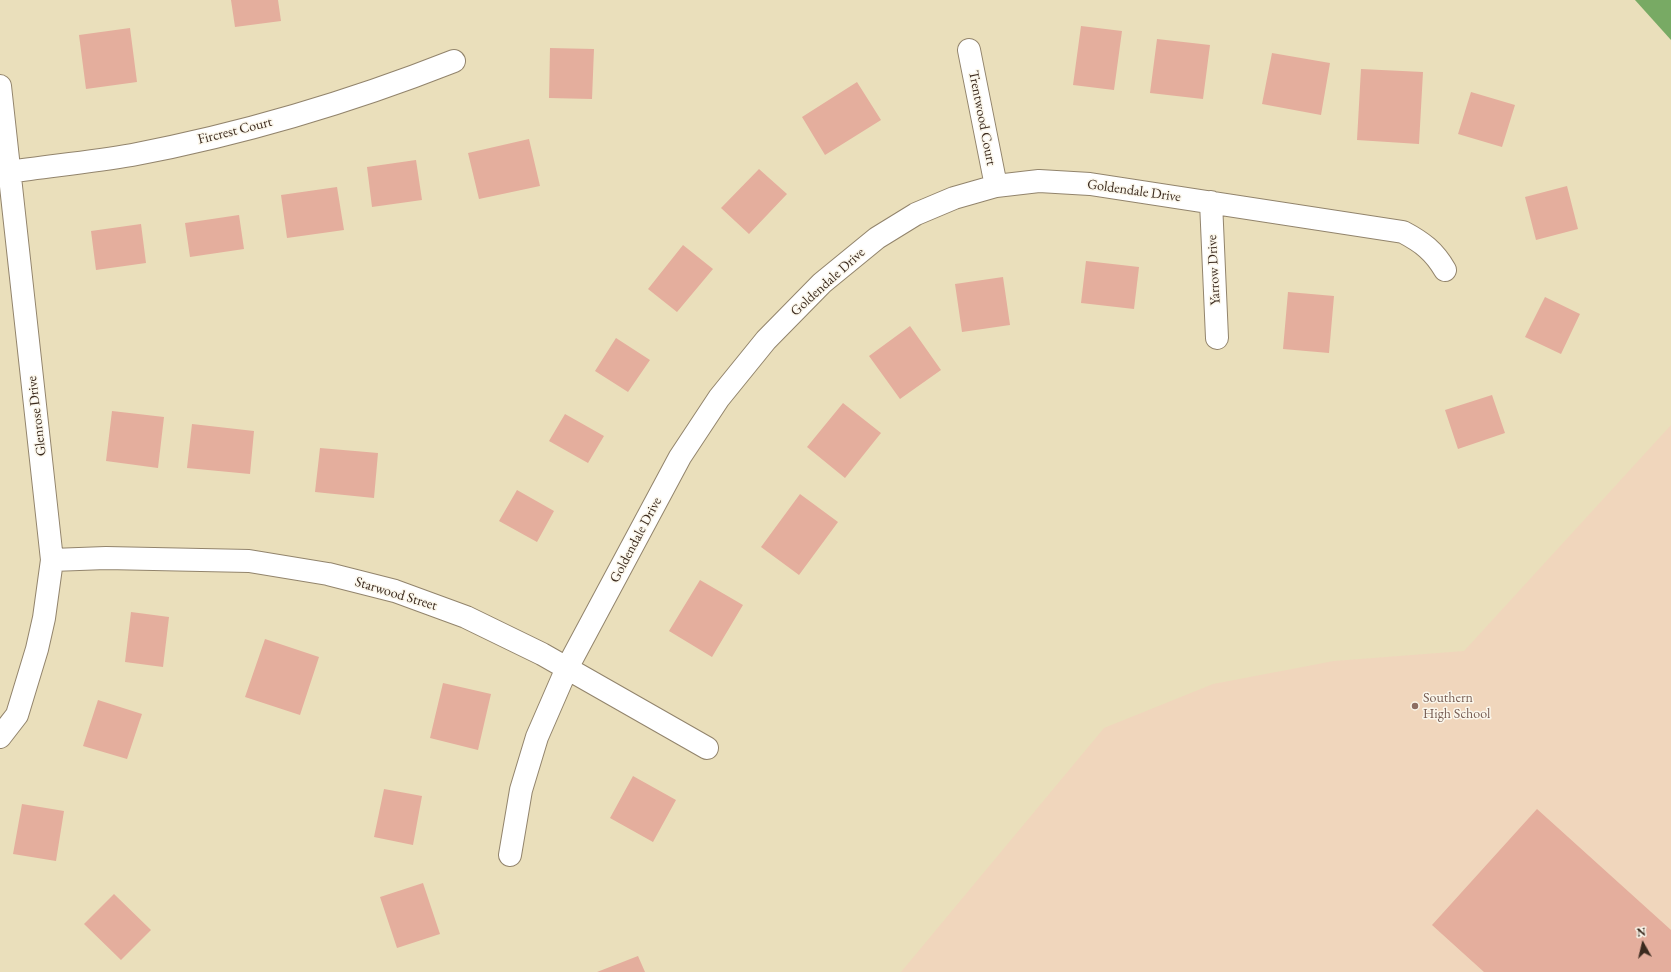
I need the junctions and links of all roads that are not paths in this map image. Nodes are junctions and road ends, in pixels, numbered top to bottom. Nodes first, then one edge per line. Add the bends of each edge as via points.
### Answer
1 (969, 50) dead end
2 (454, 61) dead end
3 (0, 86) edge
4 (9, 172) junction
5 (996, 186) junction
6 (1210, 202) junction
7 (1445, 270) dead end
8 (1217, 338) dead end
9 (52, 560) junction
10 (567, 668) junction
11 (0, 737) edge
12 (707, 748) dead end
13 (510, 855) dead end

1 - 5 street, Trentwood Court
2 - 4 street, Fircrest Court via 318,109 230,134 131,155
3 - 4 street, Glenrose Drive
4 - 9 street, Glenrose Drive
5 - 6 street, Goldendale Drive via 1039,181 1090,184
5 - 10 street, Goldendale Drive via 954,198 916,214 877,238 822,283 766,340 719,398 680,457
6 - 7 street, Goldendale Drive via 1403,232 1424,244 1438,257
6 - 8 street, Yarrow Drive
9 - 10 street, Starwood Street via 106,558 249,561 328,574 395,591 466,616
9 - 11 street, Glenrose Drive via 37,649 17,715
10 - 12 street, Starwood Street
10 - 13 street, Goldendale Drive via 537,737 521,790

